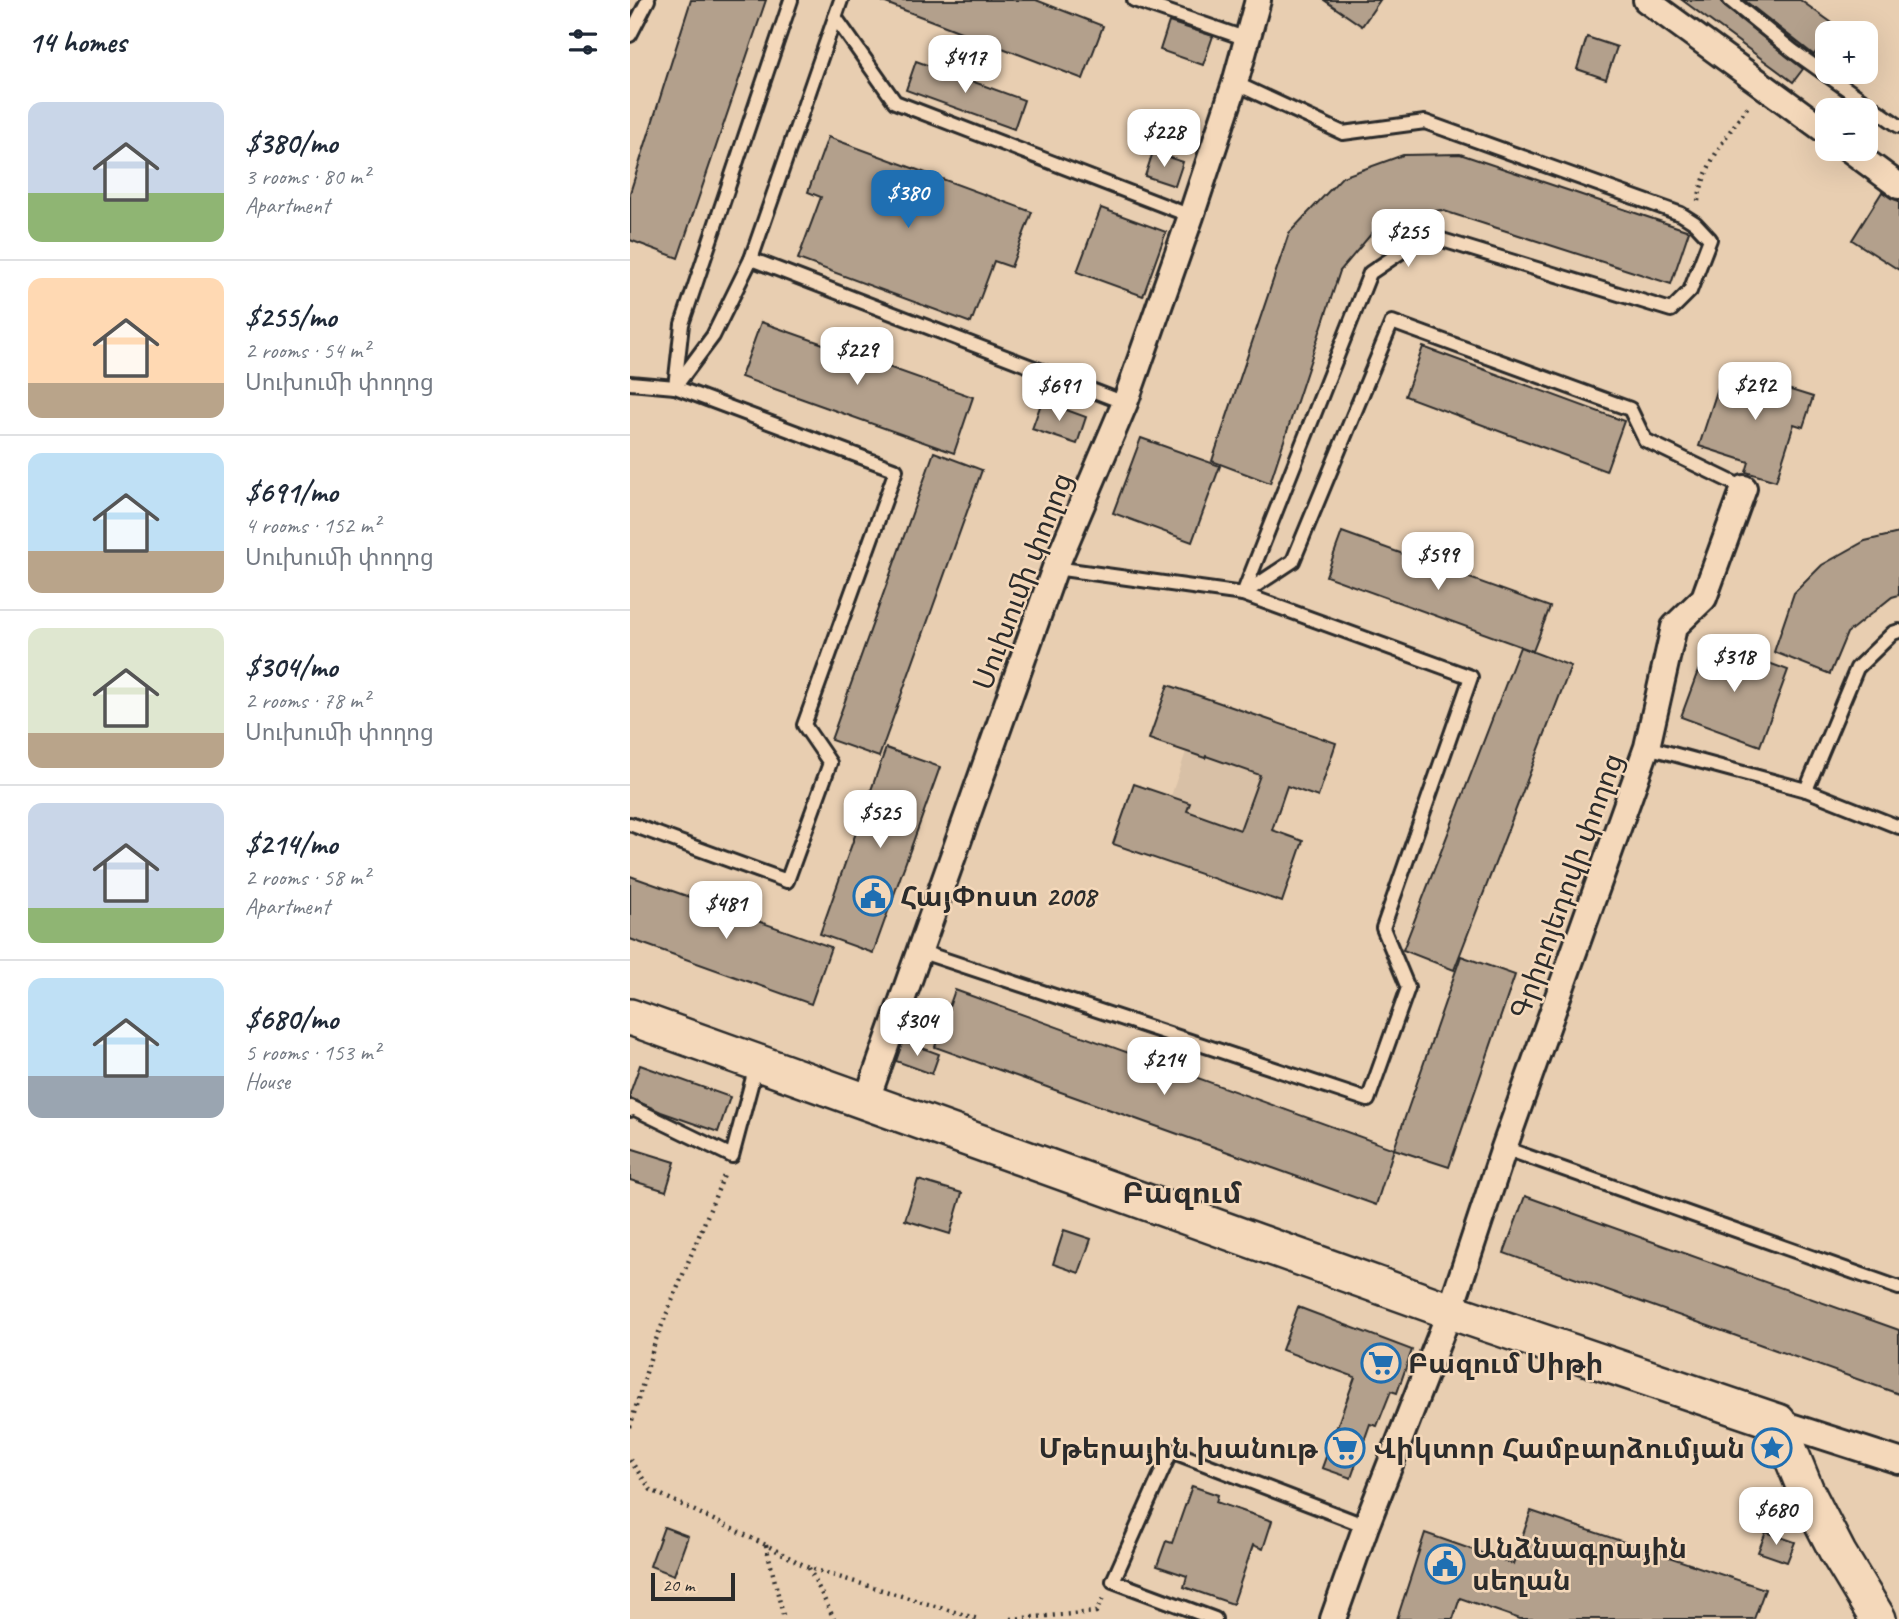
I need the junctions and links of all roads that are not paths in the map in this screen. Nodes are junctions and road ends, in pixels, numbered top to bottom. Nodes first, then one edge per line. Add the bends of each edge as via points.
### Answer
1 (648, 0) edge
2 (791, 0) edge
3 (841, 0) edge
4 (1134, 0) edge
5 (1258, 0) edge
6 (1646, 0) edge
7 (1730, 0) edge
8 (835, 18) junction
9 (630, 35) edge
10 (1247, 39) junction
11 (1235, 83) junction
12 (1815, 123) edge
13 (1899, 126) edge
14 (1865, 161) edge
15 (1899, 186) edge
16 (1191, 216) junction
17 (751, 259) junction
18 (630, 383) edge
19 (675, 387) junction
20 (1125, 403) junction
21 (1744, 488) joint
22 (1055, 568) junction
23 (1243, 594) junction
24 (1899, 631) edge
25 (1647, 747) junction
26 (1806, 790) junction
27 (630, 824) edge
28 (1899, 827) edge
29 (919, 951) junction
30 (630, 1017) edge
31 (756, 1062) junction
32 (866, 1102) junction
33 (630, 1110) edge
34 (1504, 1147) junction
35 (1899, 1288) edge
36 (1450, 1311) junction
37 (1778, 1422) junction
38 (1899, 1461) edge
39 (1366, 1526) junction
40 (1215, 1619) edge
41 (1333, 1619) edge
42 (1878, 1619) edge

1 - 9 lane
2 - 19 lane via 681,324
3 - 8 lane
4 - 10 lane
5 - 10 street, Սուխումի փողոց
6 - 12 street
7 - 13 lane
8 - 16 lane via 895,102
8 - 17 lane
10 - 11 street, Սուխումի փողոց
11 - 16 street, Սուխումի փողոց
11 - 23 lane via 1343,133 1425,122 1681,214 1710,239 1690,291 1671,310 1426,235 1370,272
14 - 15 street
16 - 20 street, Սուխումի փողոց
17 - 19 lane via 713,336
17 - 20 lane
18 - 19 lane
19 - 27 lane via 896,470 804,725 830,763 787,881
20 - 22 street, Սուխումի փողոց
21 - 23 lane via 1645,440 1630,410 1392,322 1293,561
21 - 25 street, Գրիբոյեդովի փողոց via 1704,598 1674,627
22 - 23 lane
22 - 29 street, Սուխումի փողոց
23 - 29 lane via 1471,677 1383,928 1408,988 1368,1100
24 - 26 lane via 1857,668
25 - 26 lane
25 - 34 street, Գրիբոյեդովի փողոց
26 - 28 lane
29 - 32 street, Սուխումի փողոց
30 - 31 street
31 - 32 street
31 - 33 lane via 732,1156
32 - 36 street
34 - 35 lane
34 - 36 street, Գրիբոյեդովի փողոց
36 - 37 street
36 - 39 street, Գրիբոյեդովի փողոց
37 - 38 street
37 - 42 street via 1806,1491
39 - 40 lane via 1171,1451 1113,1581
39 - 41 street, Գրիբոյեդովի փողոց

